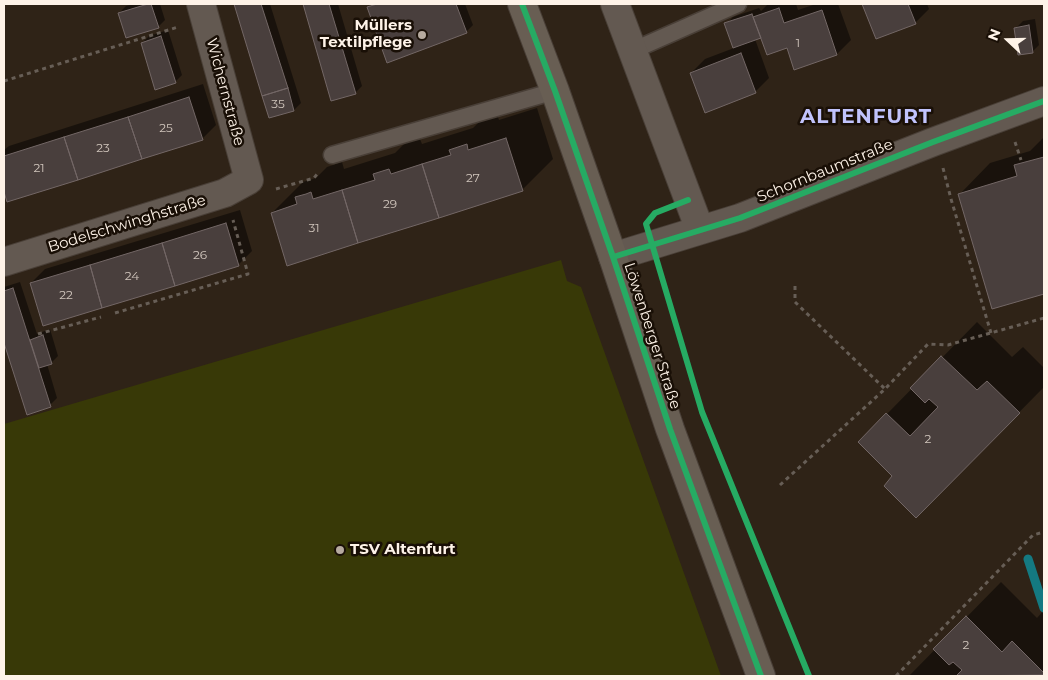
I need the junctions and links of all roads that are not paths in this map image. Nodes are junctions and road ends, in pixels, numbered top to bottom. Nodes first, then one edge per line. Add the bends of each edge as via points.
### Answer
1 (522, 4) edge
2 (615, 4) edge
3 (738, 4) edge
4 (204, 11) edge
5 (634, 50) junction
6 (555, 91) junction
7 (1044, 101) edge
8 (332, 154) road end
9 (249, 180) joint
10 (700, 230) junction
11 (613, 257) junction
12 (4, 262) edge
13 (761, 676) edge

1 - 6 street, Löwenberger Straße
2 - 5 street
3 - 5 lane
4 - 9 street, Wichernstraße
5 - 10 street
6 - 8 lane
6 - 11 street, Löwenberger Straße
7 - 10 street, Schornbaumstraße via 740,218
9 - 12 street, Bodelschwinghstraße via 225,193
10 - 11 street, Schornbaumstraße
11 - 13 street, Löwenberger Straße via 670,429

